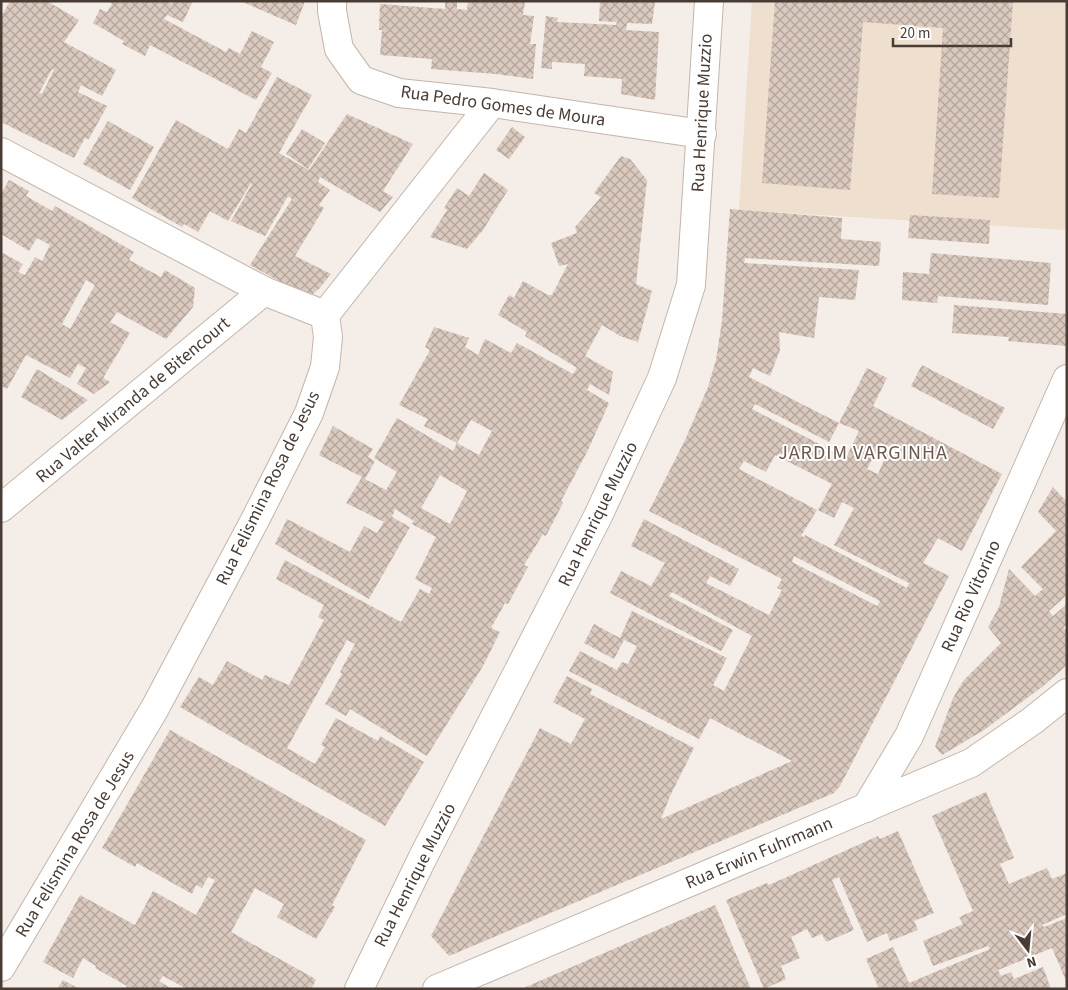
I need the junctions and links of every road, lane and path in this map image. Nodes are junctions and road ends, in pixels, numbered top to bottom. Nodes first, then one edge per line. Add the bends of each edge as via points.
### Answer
1 (332, 1) edge
2 (709, 1) edge
3 (492, 103) junction
4 (702, 134) junction
5 (1, 152) edge
6 (264, 292) junction
7 (325, 315) junction
8 (1067, 379) edge
9 (1, 508) edge
10 (1067, 693) edge
11 (866, 808) junction
12 (1, 967) edge
13 (359, 989) edge
14 (438, 989) edge

1 - 3 street, Rua Pedro Gomes de Moura via 339,49 361,80 399,93
2 - 4 street, Rua Henrique Muzzio
3 - 4 street, Rua Pedro Gomes de Moura
3 - 7 street
4 - 13 street, Rua Henrique Muzzio via 691,285 662,378 598,516 426,850
5 - 6 street
6 - 7 street
6 - 9 street, Rua Valter Miranda de Bitencourt
7 - 12 street, Rua Felismina Rosa de Jesus via 328,337 325,367 309,413 155,708
8 - 11 street, Rua Rio Vitorino via 908,736
10 - 11 street, Rua Erwin Fuhrmann via 971,763
11 - 14 street, Rua Erwin Fuhrmann

